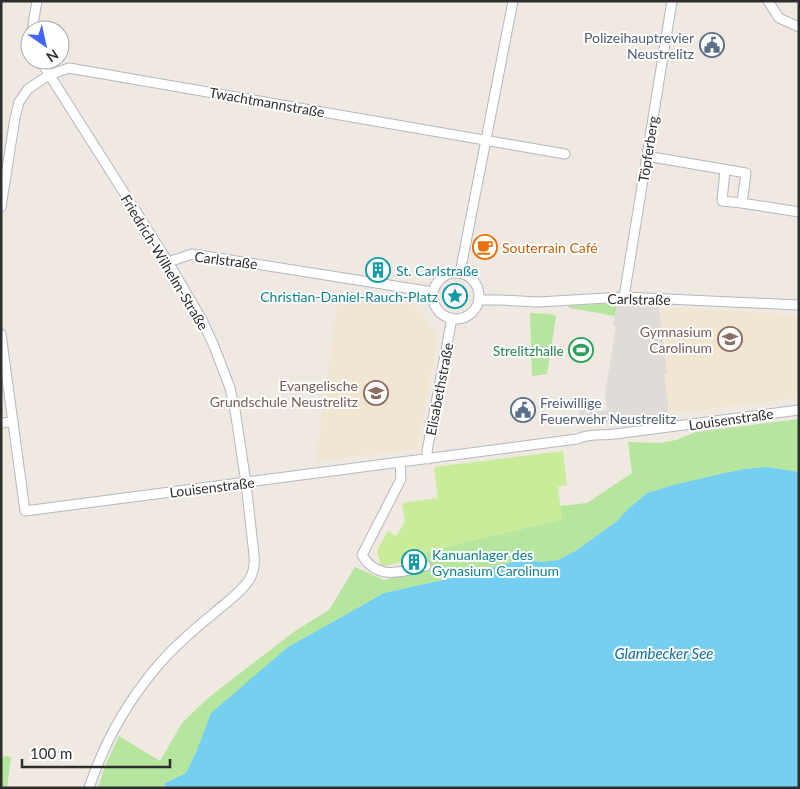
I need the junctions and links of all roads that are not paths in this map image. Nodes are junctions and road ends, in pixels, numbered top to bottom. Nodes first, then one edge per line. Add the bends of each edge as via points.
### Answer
1 (37, 1) edge
2 (513, 1) edge
3 (672, 1) edge
4 (768, 1) edge
5 (33, 20) edge
6 (799, 27) edge
7 (46, 70) edge
8 (49, 75) junction
9 (487, 140) junction
10 (565, 154) dead end
11 (646, 156) junction
12 (725, 170) junction
13 (742, 203) junction
14 (1, 207) edge
15 (799, 212) edge
16 (168, 262) junction
17 (460, 273) junction
18 (433, 292) junction
19 (624, 298) junction
20 (479, 300) junction
21 (799, 305) edge
22 (452, 318) junction
23 (1, 334) edge
24 (799, 410) edge
25 (13, 422) junction
26 (1, 423) edge
27 (428, 459) junction
28 (400, 463) junction
29 (246, 483) junction
30 (426, 566) dead end
31 (89, 788) edge

1 - 5 street
2 - 9 street
3 - 11 street, Töpferberg
4 - 6 street via 779,18
7 - 8 street, Friedrich-Wilhelm-Straße
8 - 9 street, Twachtmannstraße via 69,68
8 - 14 street, Twachtmannstraße via 28,89 19,102
8 - 16 street, Friedrich-Wilhelm-Straße
9 - 10 street
9 - 17 street
11 - 12 street
11 - 19 street, Töpferberg
12 - 13 street via 722,201
12 - 13 street via 746,173
13 - 15 street
16 - 18 street, Carlstraße via 192,254
16 - 29 street, Friedrich-Wilhelm-Straße via 202,320 230,388
17 - 18 street via 452,272 439,279
17 - 20 street via 477,285
18 - 22 street via 439,312
19 - 20 street, Carlstraße via 538,302
19 - 21 street, Carlstraße
20 - 22 street via 466,317
22 - 27 street, Elisabethstraße
23 - 25 street
24 - 27 street, Louisenstraße via 604,436 596,440 577,439
25 - 26 street
25 - 29 street, Louisenstraße via 25,511
27 - 28 street, Louisenstraße
28 - 29 street, Louisenstraße
28 - 30 street via 401,479 362,555 366,563 385,573
29 - 31 street, Friedrich-Wilhelm-Straße via 255,564 250,579 180,641 154,669 113,730

